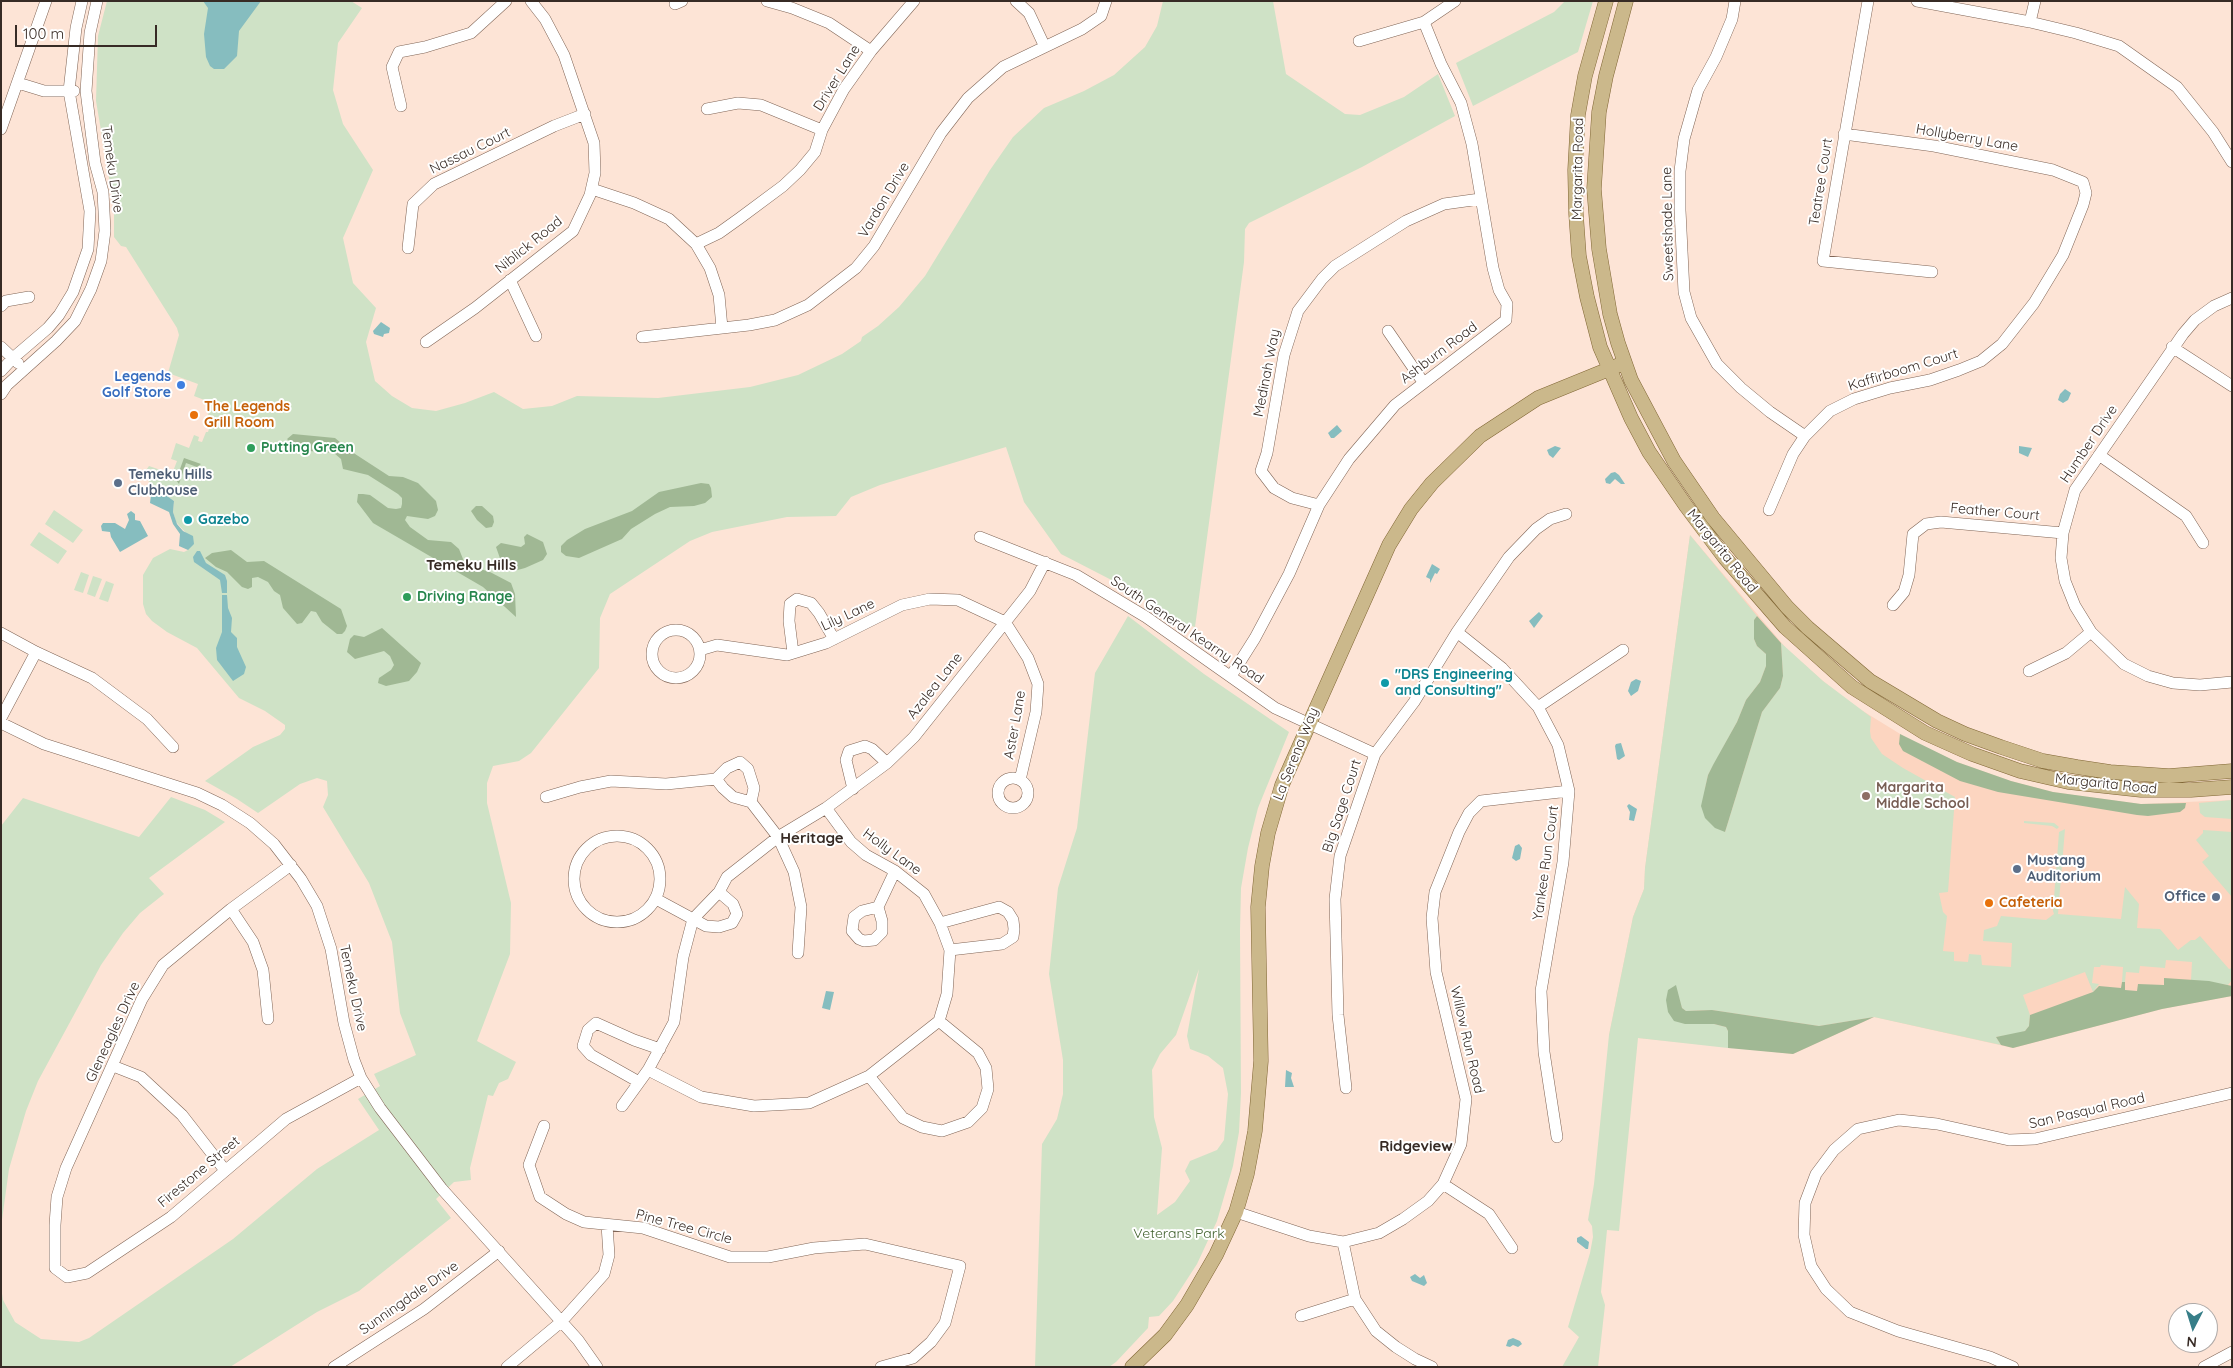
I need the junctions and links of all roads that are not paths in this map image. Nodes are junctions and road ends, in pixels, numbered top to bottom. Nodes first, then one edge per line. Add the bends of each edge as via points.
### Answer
1 (46, 1) edge
2 (82, 1) edge
3 (98, 1) edge
4 (506, 1) edge
5 (531, 1) edge
6 (767, 1) edge
7 (914, 1) edge
8 (1016, 1) edge
9 (1106, 1) edge
10 (1455, 1) edge
11 (1606, 1) edge
12 (1626, 1) edge
13 (1735, 1) edge
14 (1868, 1) edge
15 (1917, 1) edge
16 (2035, 1) edge
17 (1424, 22) junction
18 (2030, 22) junction
19 (1358, 41) dead end
20 (1044, 45) junction
21 (870, 51) junction
22 (18, 83) junction
23 (69, 91) junction
24 (86, 91) junction
25 (401, 106) dead end
26 (706, 109) dead end
27 (585, 114) junction
28 (1, 130) edge
29 (822, 130) junction
30 (1844, 134) junction
31 (2232, 162) edge
32 (2083, 182) joint
33 (592, 190) junction
34 (1480, 200) junction
35 (696, 244) junction
36 (408, 248) dead end
37 (1932, 272) dead end
38 (510, 280) junction
39 (29, 297) dead end
40 (2232, 298) edge
41 (1, 306) edge
42 (722, 328) junction
43 (1388, 331) dead end
44 (536, 336) dead end
45 (642, 337) dead end
46 (426, 342) dead end
47 (1, 347) edge
48 (2172, 347) junction
49 (13, 358) junction
50 (1624, 363) junction
51 (24, 368) junction
52 (1609, 369) junction
53 (1, 371) edge
54 (1423, 382) junction
55 (2232, 386) edge
56 (1, 394) edge
57 (1805, 436) junction
58 (2099, 455) junction
59 (1319, 505) junction
60 (1769, 510) dead end
61 (1566, 514) dead end
62 (2063, 533) junction
63 (980, 537) dead end
64 (2203, 543) dead end
65 (1045, 562) junction
66 (1894, 605) dead end
67 (1005, 622) junction
68 (1457, 632) junction
69 (2091, 632) junction
70 (1, 633) edge
71 (834, 640) junction
72 (700, 650) junction
73 (1623, 650) dead end
74 (36, 652) junction
75 (793, 653) junction
76 (2029, 671) dead end
77 (1231, 676) junction
78 (2232, 682) edge
79 (1538, 708) junction
80 (1, 718) edge
81 (1, 723) edge
82 (1309, 723) junction
83 (173, 747) dead end
84 (1375, 754) junction
85 (887, 763) junction
86 (2232, 771) edge
87 (716, 779) junction
88 (1020, 780) dead end
89 (2232, 787) edge
90 (853, 789) junction
91 (1570, 791) junction
92 (546, 797) dead end
93 (751, 802) junction
94 (826, 808) junction
95 (778, 837) junction
96 (291, 865) junction
97 (895, 871) junction
98 (719, 892) junction
99 (656, 899) junction
100 (878, 907) dead end
101 (231, 909) junction
102 (693, 919) junction
103 (940, 923) junction
104 (950, 950) junction
105 (798, 954) dead end
106 (268, 1019) dead end
107 (938, 1021) junction
108 (660, 1049) junction
109 (113, 1066) junction
110 (648, 1070) junction
111 (869, 1076) junction
112 (362, 1078) junction
113 (639, 1082) junction
114 (1346, 1088) dead end
115 (2232, 1093) edge
116 (622, 1106) dead end
117 (544, 1126) dead end
118 (1557, 1138) dead end
119 (224, 1169) junction
120 (1443, 1184) junction
121 (1236, 1212) junction
122 (607, 1225) junction
123 (1343, 1242) junction
124 (1512, 1248) dead end
125 (499, 1251) junction
126 (55, 1268) joint
127 (1355, 1299) junction
128 (1301, 1316) dead end
129 (562, 1322) junction
130 (2232, 1352) edge
131 (1139, 1365) edge
132 (334, 1367) edge
133 (508, 1367) edge
134 (597, 1367) edge
135 (881, 1367) edge
136 (1432, 1367) edge
137 (2012, 1367) edge
138 (2204, 1367) edge

1 - 22 street
2 - 23 street, Temeku Drive
3 - 24 street, Temeku Drive via 90,33
4 - 25 street via 470,33 400,52 392,67
5 - 27 street, Niblick Road via 545,19 564,55
6 - 21 street via 829,23
7 - 21 street, Driver Lane
8 - 20 street via 1029,13
9 - 20 street, Vardon Drive via 1101,16
10 - 17 street
11 - 52 main road, Margarita Road via 1578,115 1575,170 1579,256 1587,297
12 - 50 main road, Margarita Road via 1599,112 1594,189 1600,258 1610,314
13 - 57 street, Sweetshade Lane via 1732,19 1698,90 1684,140 1680,210 1684,292 1691,318 1717,364 1770,412
14 - 30 street, Teatree Court
15 - 18 street
16 - 18 street
17 - 19 street
17 - 34 street, Ashburn Road via 1461,102 1472,144
18 - 31 street via 2119,46 2154,70 2176,87 2198,112
20 - 42 street, Vardon Drive via 1003,67 968,98 942,133 874,246 856,268 808,305 775,320
21 - 29 street, Driver Lane
22 - 23 street via 44,91
22 - 28 street
23 - 24 street
23 - 49 street, Temeku Drive via 90,211 88,249 73,292 59,315
24 - 51 street, Temeku Drive via 95,163 103,192 105,231 101,261 76,321
26 - 29 street via 738,103 761,105
27 - 33 street, Niblick Road via 594,143
27 - 36 street, Nassau Court via 434,184 413,204
29 - 35 street, Driver Lane via 815,152 783,186 719,233
30 - 32 street, Hollyberry Lane via 1934,146 2053,170
30 - 37 street, Teatree Court via 1823,261
32 - 57 street, Kaffirboom Court via 2086,193 2083,205 2063,255 2024,317 2002,344 1981,361 1959,370 1854,399 1830,411
33 - 35 street via 634,203 669,219
33 - 38 street, Niblick Road via 573,231
34 - 54 street, Ashburn Road via 1492,268 1507,304 1506,320
34 - 59 street, Medinah Way via 1444,204 1406,221 1335,266 1298,311 1284,355 1261,471 1274,488 1292,498
35 - 42 street via 710,268 719,296
38 - 44 street
38 - 46 street, Niblick Road
39 - 41 street via 6,301
40 - 48 street, Humber Drive via 2195,320
42 - 45 street, Vardon Drive
43 - 54 street
47 - 49 street
48 - 55 street
48 - 58 street, Humber Drive
49 - 51 street
49 - 53 street, Temeku Drive
50 - 52 main road, La Serena Way
50 - 86 main road, Margarita Road via 1674,462 1713,518 1794,614 1870,681 1965,734 2043,761 2143,775
51 - 56 street, Temeku Drive
52 - 82 main road, La Serena Way via 1538,398 1480,436 1432,483 1388,545
52 - 89 main road, Margarita Road via 1649,452 1725,558 1785,627 1852,687 1925,732 1972,754 2020,771 2068,782 2141,790
54 - 59 street, Ashburn Road via 1395,405 1369,434
57 - 60 street, Kaffirboom Court via 1793,454
58 - 62 street, Humber Drive via 2075,490
58 - 64 street via 2186,516
59 - 77 street, Ashburn Road via 1289,574
61 - 68 street, Big Sage Court via 1550,519 1524,540
62 - 66 street, Feather Court via 1941,522 1926,524 1913,534 1909,575 1904,592
62 - 69 street, Humber Drive via 2061,558 2065,580 2074,606
63 - 65 street, South General Kearny Road
65 - 67 street, Azalea Lane via 1038,579
65 - 77 street, South General Kearny Road via 1111,594
67 - 71 street, Lily Lane via 958,600 930,599 902,606
67 - 85 street, Azalea Lane via 914,737
67 - 88 street, Aster Lane via 1028,658 1038,684 1036,712
68 - 79 street, Yankee Run Court via 1502,668
68 - 84 street, Big Sage Court via 1414,702
69 - 76 street via 2066,652
69 - 78 street, Humber Drive via 2124,664 2148,676 2173,683 2200,685
70 - 74 street
71 - 75 street, Lily Lane
71 - 75 street via 811,602 797,598 790,604
72 - 72 street via 691,635 675,630 659,636 651,650 651,659 659,673 681,678 694,671
72 - 75 street, Lily Lane via 717,645 787,655
73 - 79 street
74 - 80 street
74 - 83 street via 92,678 147,719
77 - 82 street, South General Kearny Road via 1275,708
79 - 91 street, Yankee Run Court via 1558,745
81 - 96 street, Temeku Drive via 44,744 171,784 222,805 250,823 274,844
82 - 84 street, South General Kearny Road
82 - 121 main road, La Serena Way via 1282,785 1262,866 1258,907 1261,1061 1255,1131
84 - 114 street, Big Sage Court via 1340,856 1335,899 1338,1015
85 - 90 street, Azalea Lane
85 - 90 street via 865,746 849,751 846,760
87 - 92 street via 666,784 611,781
87 - 93 street via 733,797
87 - 93 street via 727,768 740,762 752,780
90 - 94 street, Azalea Lane
91 - 118 street, Yankee Run Court via 1563,862 1541,991 1544,1052
91 - 120 street, Willow Run Road via 1481,801 1462,825 1435,892 1432,918 1436,972 1466,1099 1461,1144
93 - 95 street
94 - 95 street
94 - 97 street, Holly Lane via 851,842 866,855
95 - 98 street via 727,877
95 - 105 street via 794,872 801,907
96 - 101 street, Gleneagles Drive
96 - 112 street, Temeku Drive via 317,906 326,932 344,1023
97 - 100 street
97 - 103 street, Holly Lane via 924,894
98 - 102 street
98 - 102 street via 733,904 737,914 732,924 706,926
99 - 99 street via 660,885 657,864 646,846 633,839 605,837 592,843 575,866 575,894 593,916 607,922 635,919
99 - 102 street
101 - 106 street via 254,942 263,970
101 - 109 street, Gleneagles Drive via 163,965 142,999
102 - 108 street via 683,957 674,1022
103 - 104 street, Holly Lane
103 - 104 street via 999,907 1013,920 1013,937 1002,944
104 - 107 street, Holly Lane via 948,994
107 - 111 street
107 - 111 street via 978,1052 986,1068 988,1089 982,1108 968,1122 942,1131 922,1128 903,1118
108 - 110 street
108 - 113 street via 596,1023 588,1030 584,1046 590,1055
109 - 119 street via 142,1077 182,1115
109 - 126 street, Gleneagles Drive via 66,1168 57,1197
110 - 111 street via 701,1097 754,1106 809,1103
110 - 113 street
112 - 119 street, Firestone Street via 286,1118
112 - 125 street, Temeku Drive via 380,1108 442,1189
113 - 116 street
115 - 137 street, San Pasqual Road via 2035,1140 2009,1140 1937,1124 1899,1120 1858,1129 1834,1150 1816,1174 1806,1203 1804,1235 1811,1266 1826,1289 1850,1312 1898,1331 1990,1356
117 - 122 street, Pine Tree Circle via 529,1164 540,1198 584,1222
119 - 126 street, Firestone Street via 171,1217 87,1273 67,1277
120 - 123 street, Willow Run Road via 1428,1201 1379,1233
120 - 124 street via 1489,1214
121 - 123 street, Willow Run Road via 1309,1236
121 - 131 main road, La Serena Way via 1187,1305
122 - 129 street via 609,1255 604,1274
122 - 135 street, Pine Tree Circle via 643,1228 730,1257 768,1257 814,1248 865,1244 960,1266 945,1323 931,1342 913,1358
123 - 127 street
125 - 129 street, Temeku Drive
125 - 132 street, Sunningdale Drive via 424,1309
127 - 128 street
127 - 136 street via 1376,1330 1415,1360
129 - 133 street
129 - 134 street, Temeku Drive
130 - 138 street

